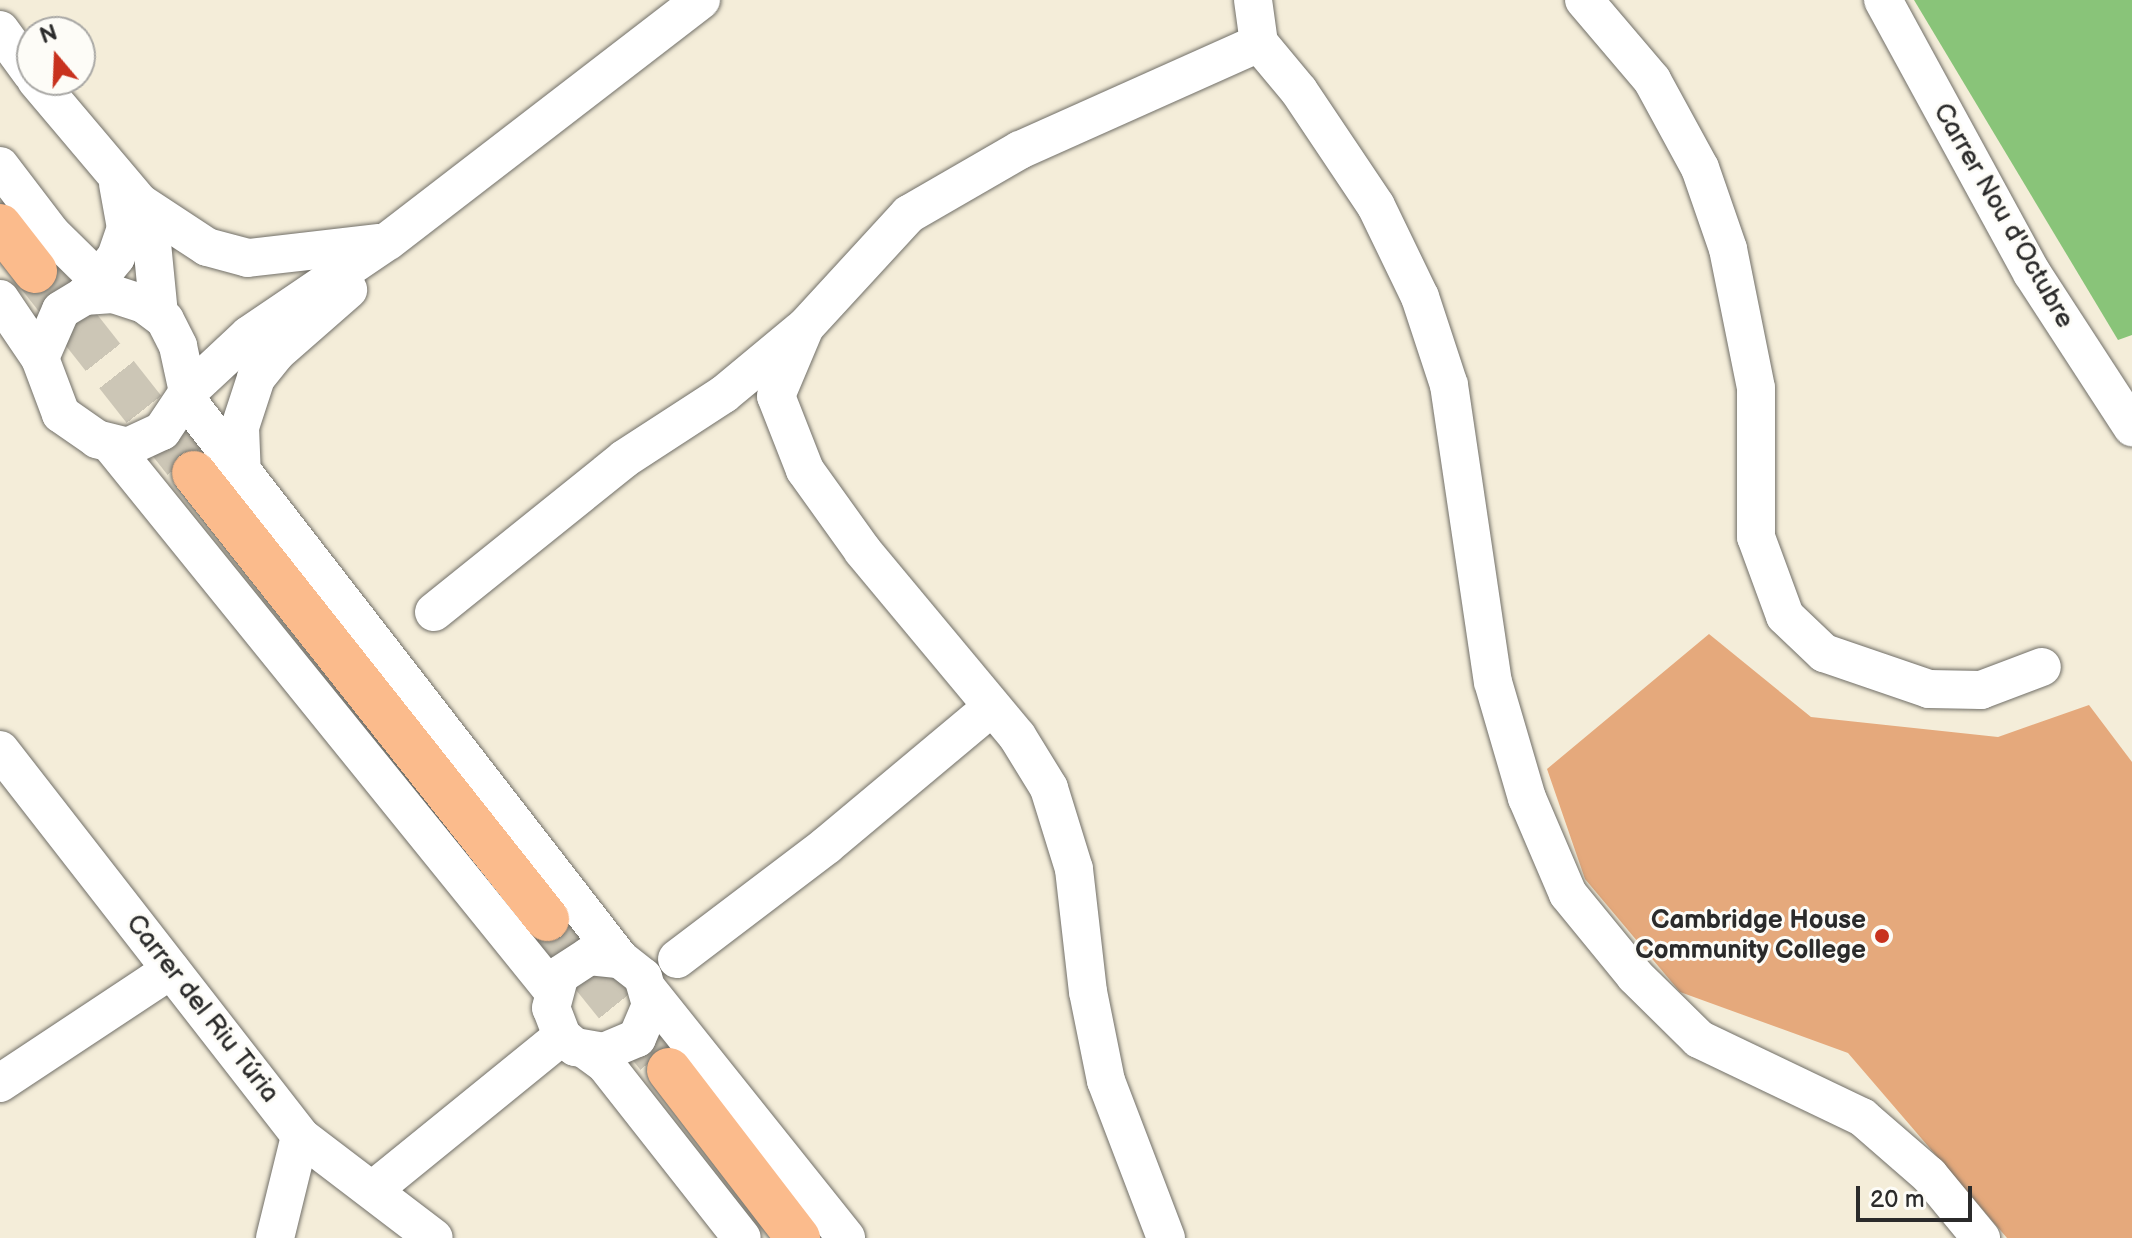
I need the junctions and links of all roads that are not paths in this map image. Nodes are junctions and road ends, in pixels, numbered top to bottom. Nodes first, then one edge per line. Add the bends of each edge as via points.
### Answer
1 (701, 0) edge
2 (1253, 0) edge
3 (1584, 0) edge
4 (1883, 0) edge
5 (0, 30) edge
6 (1259, 43) junction
7 (16, 52) edge
8 (49, 96) edge
9 (0, 166) edge
10 (114, 174) junction
11 (140, 203) junction
12 (0, 226) edge
13 (388, 241) junction
14 (35, 271) tunnel mouth
15 (98, 290) junction
16 (0, 299) edge
17 (159, 314) junction
18 (805, 327) junction
19 (40, 358) junction
20 (188, 396) junction
21 (2132, 427) edge
22 (112, 446) junction
23 (194, 473) tunnel mouth
24 (242, 477) junction
25 (434, 612) dead end
26 (2042, 667) dead end
27 (992, 707) junction
28 (0, 750) edge
29 (547, 919) tunnel mouth
30 (620, 959) junction
31 (677, 959) dead end
32 (171, 970) junction
33 (553, 991) junction
34 (649, 991) junction
35 (574, 1044) junction
36 (669, 1070) tunnel mouth
37 (0, 1083) edge
38 (300, 1136) junction
39 (374, 1189) junction
40 (275, 1238) edge
41 (434, 1238) edge
42 (742, 1238) edge
43 (798, 1238) edge
44 (846, 1238) edge
45 (1166, 1238) edge
46 (1981, 1238) edge

1 - 13 street
2 - 6 street
3 - 26 street via 1652,80 1700,168 1728,249 1756,388 1756,537 1785,616 1824,653 1929,689 1981,690
4 - 21 street, Carrer Nou d'Octubre via 2032,273
5 - 7 street
6 - 18 street via 1020,150 909,214
6 - 46 street via 1299,91 1376,206 1420,297 1449,385 1493,682 1527,798 1568,894 1635,976 1699,1039 1862,1117 1929,1175
8 - 10 street
9 - 15 street
10 - 11 street
10 - 15 street via 123,194 126,228
11 - 13 street via 207,247 248,258
11 - 17 street via 151,233
12 - 14 main road
13 - 20 street via 249,335
13 - 24 street via 341,300 276,353 256,378 240,427
15 - 17 street
15 - 19 street via 51,323
16 - 19 street
17 - 20 street via 178,346
18 - 25 street via 724,394 624,459
18 - 27 street via 776,396 805,470 863,551
19 - 22 street via 61,414
20 - 22 street via 175,419 145,442
20 - 24 street
22 - 33 street
23 - 29 main road
24 - 30 street
27 - 31 street via 827,845
27 - 45 street via 1049,788 1074,869 1088,992 1106,1081
28 - 32 street, Carrer del Riu Túria
30 - 33 street via 589,956 573,963
30 - 34 street via 633,966
32 - 37 street
32 - 38 street, Carrer del Riu Túria
33 - 35 street via 551,1008
34 - 35 street via 648,1018 637,1038 621,1048
34 - 44 street
35 - 39 street
35 - 42 street via 605,1064
36 - 43 main road
38 - 39 street, Carrer del Riu Túria
38 - 40 street
39 - 41 street, Carrer del Riu Túria

